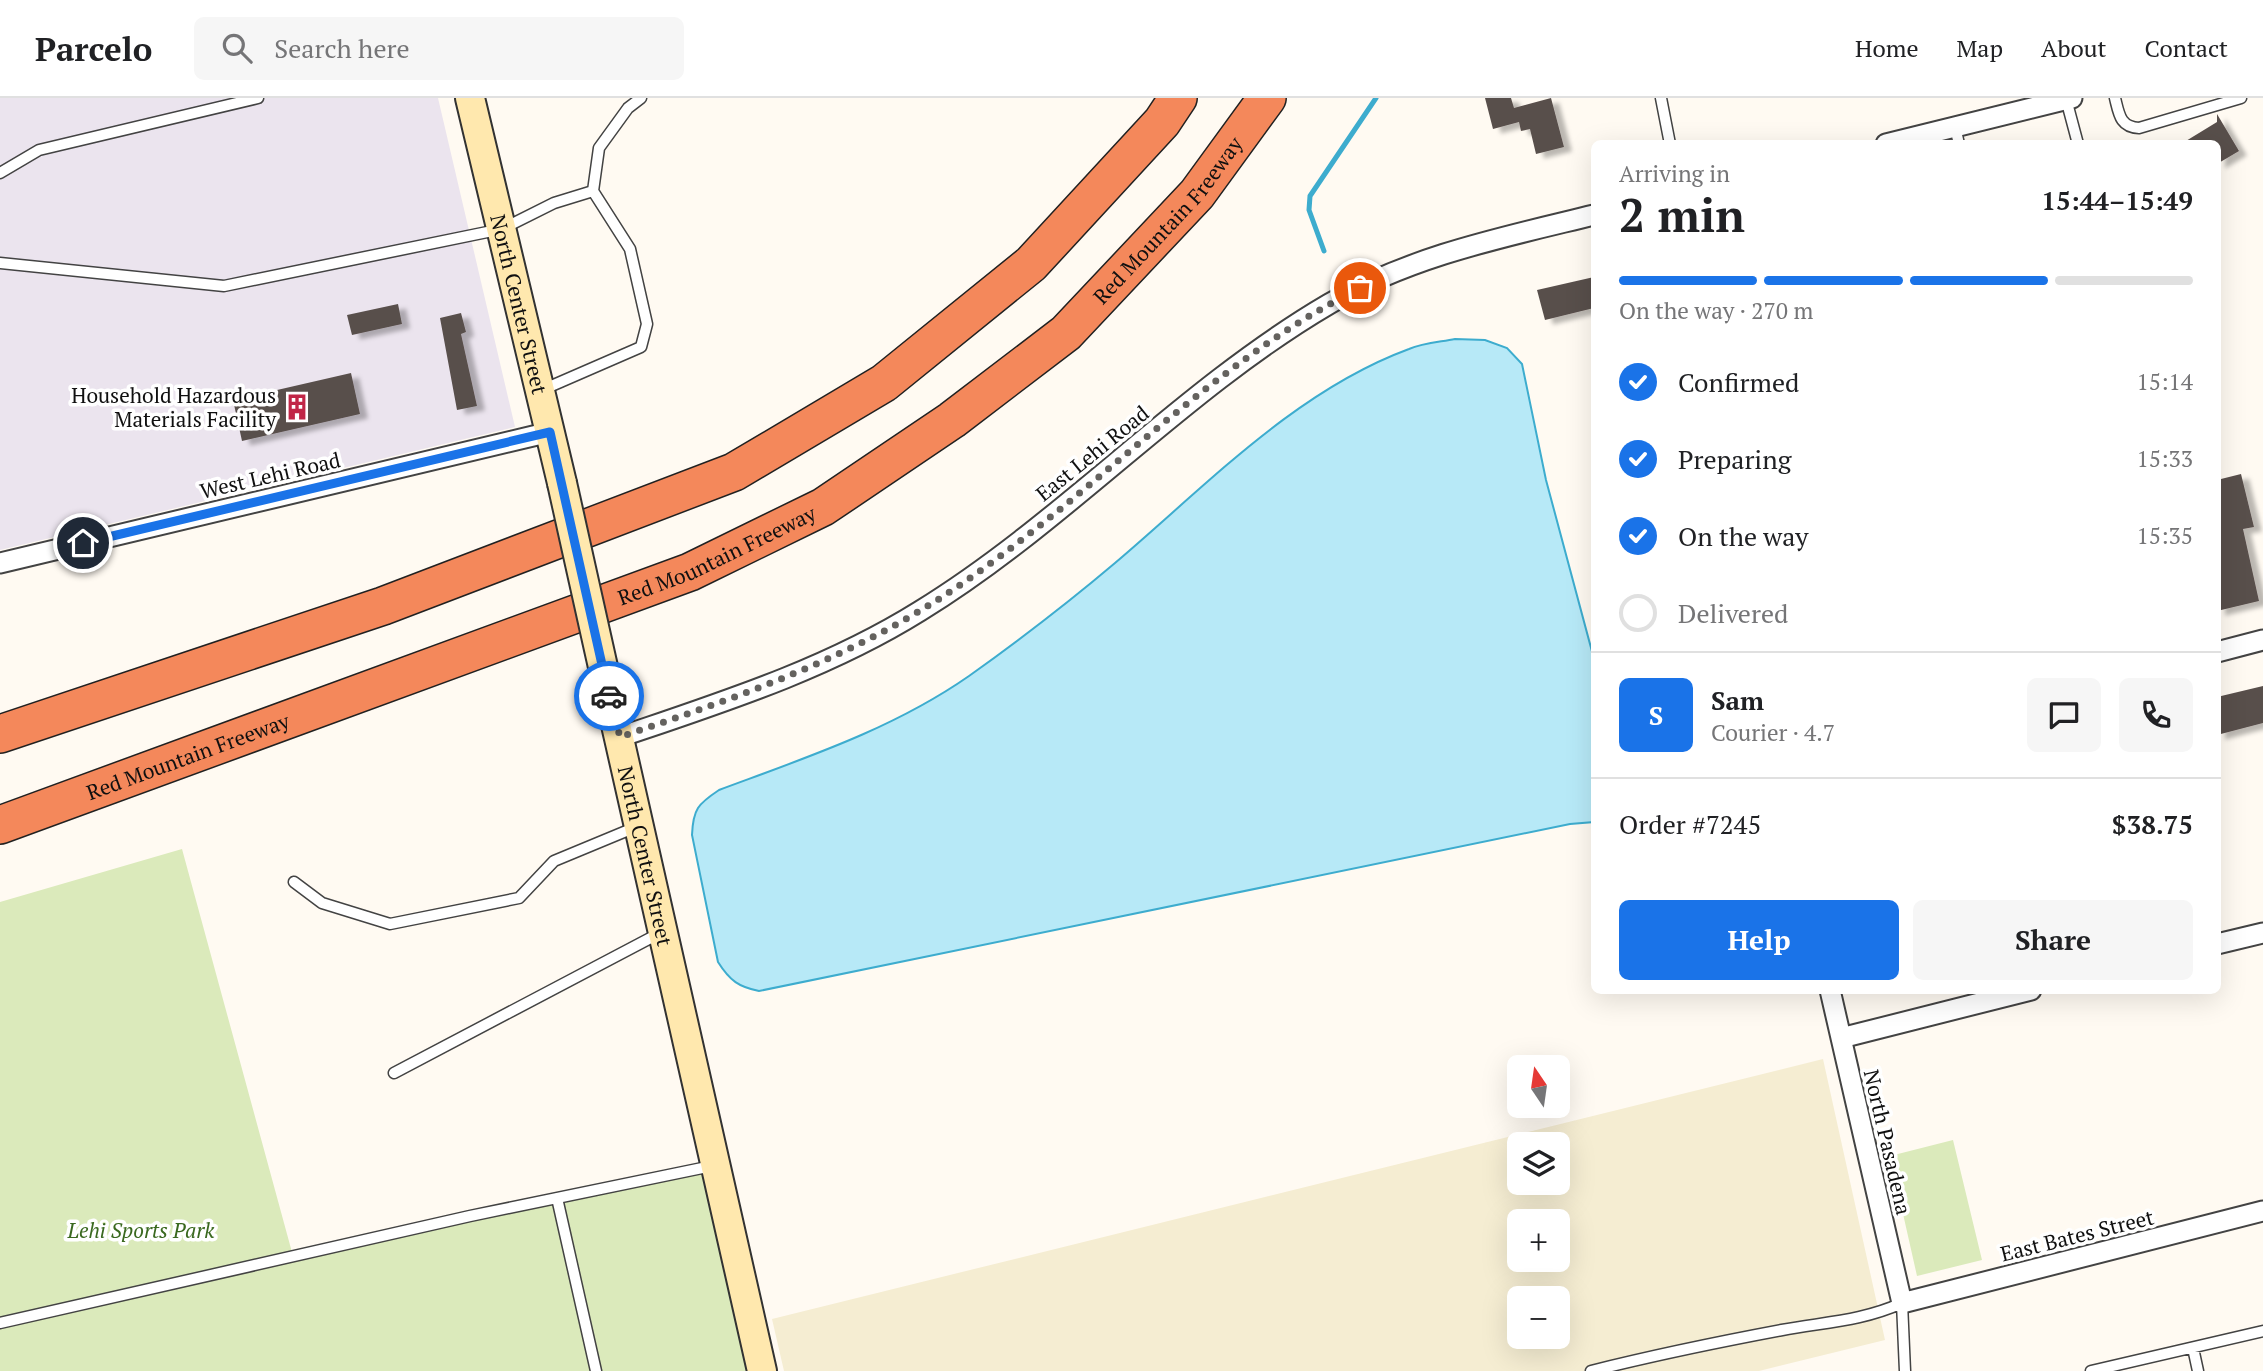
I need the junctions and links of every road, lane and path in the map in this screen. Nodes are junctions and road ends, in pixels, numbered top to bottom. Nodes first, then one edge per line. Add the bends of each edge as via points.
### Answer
1 (258, 98) edge
2 (470, 98) edge
3 (641, 98) edge
4 (1178, 98) edge
5 (1267, 98) edge
6 (1661, 98) edge
7 (2115, 98) edge
8 (2241, 98) edge
9 (2069, 99) edge
10 (1957, 135) edge
11 (1669, 140) edge
12 (1918, 140) edge
13 (2077, 140) edge
14 (0, 173) edge
15 (593, 191) junction
16 (1591, 216) edge
17 (502, 229) junction
18 (0, 263) edge
19 (540, 390) junction
20 (550, 432) junction
21 (0, 563) edge
22 (2263, 640) edge
23 (2221, 651) edge
24 (105, 698) junction
25 (0, 712) edge
26 (0, 734) edge
27 (620, 737) junction
28 (138, 773) junction
29 (0, 825) edge
30 (639, 825) junction
31 (0, 834) edge
32 (294, 882) dead end
33 (663, 931) junction
34 (2263, 933) edge
35 (2221, 943) edge
36 (1831, 994) edge
37 (2015, 994) edge
38 (1841, 1038) junction
39 (394, 1073) dead end
40 (716, 1166) junction
41 (557, 1198) junction
42 (2263, 1211) edge
43 (1902, 1303) junction
44 (0, 1323) edge
45 (2263, 1331) edge
46 (2193, 1348) junction
47 (596, 1371) edge
48 (762, 1371) edge
49 (1591, 1371) edge
50 (1905, 1371) edge
51 (2091, 1371) edge
52 (2198, 1371) edge

1 - 14 lane via 39,150
2 - 17 street, North Center Street
3 - 15 lane via 628,108 599,148
4 - 24 highway via 1162,122 1031,264 884,383 734,472 383,606
5 - 28 highway, Red Mountain Freeway via 1197,194 1066,333 952,420 823,507 690,572
6 - 11 lane
7 - 8 lane via 2121,121 2139,128
9 - 10 street
9 - 13 lane
10 - 12 street
15 - 17 lane via 554,203
15 - 19 lane via 630,249 647,324 641,346
16 - 27 street, East Lehi Road via 1434,256 1331,302 1260,348 1050,517 920,611 816,666
17 - 18 lane via 224,286
17 - 19 street, North Center Street
19 - 20 street, North Center Street
20 - 21 street, West Lehi Road
20 - 27 street, North Center Street, bridge
22 - 23 street
24 - 25 highway
24 - 26 highway
27 - 30 street, North Center Street
28 - 29 highway, Red Mountain Freeway
28 - 31 highway
30 - 32 lane via 554,861 519,898 390,924 322,903
30 - 33 street, North Center Street
33 - 39 lane
33 - 40 street, North Center Street
34 - 35 street
36 - 38 street, North Pasadena
37 - 38 street
38 - 43 street, North Pasadena
40 - 41 lane
40 - 48 street, North Center Street
41 - 44 lane
41 - 47 lane
42 - 43 street, East Bates Street
43 - 49 lane via 1863,1319 1676,1350
43 - 50 lane
45 - 46 lane
46 - 51 lane
46 - 52 lane

